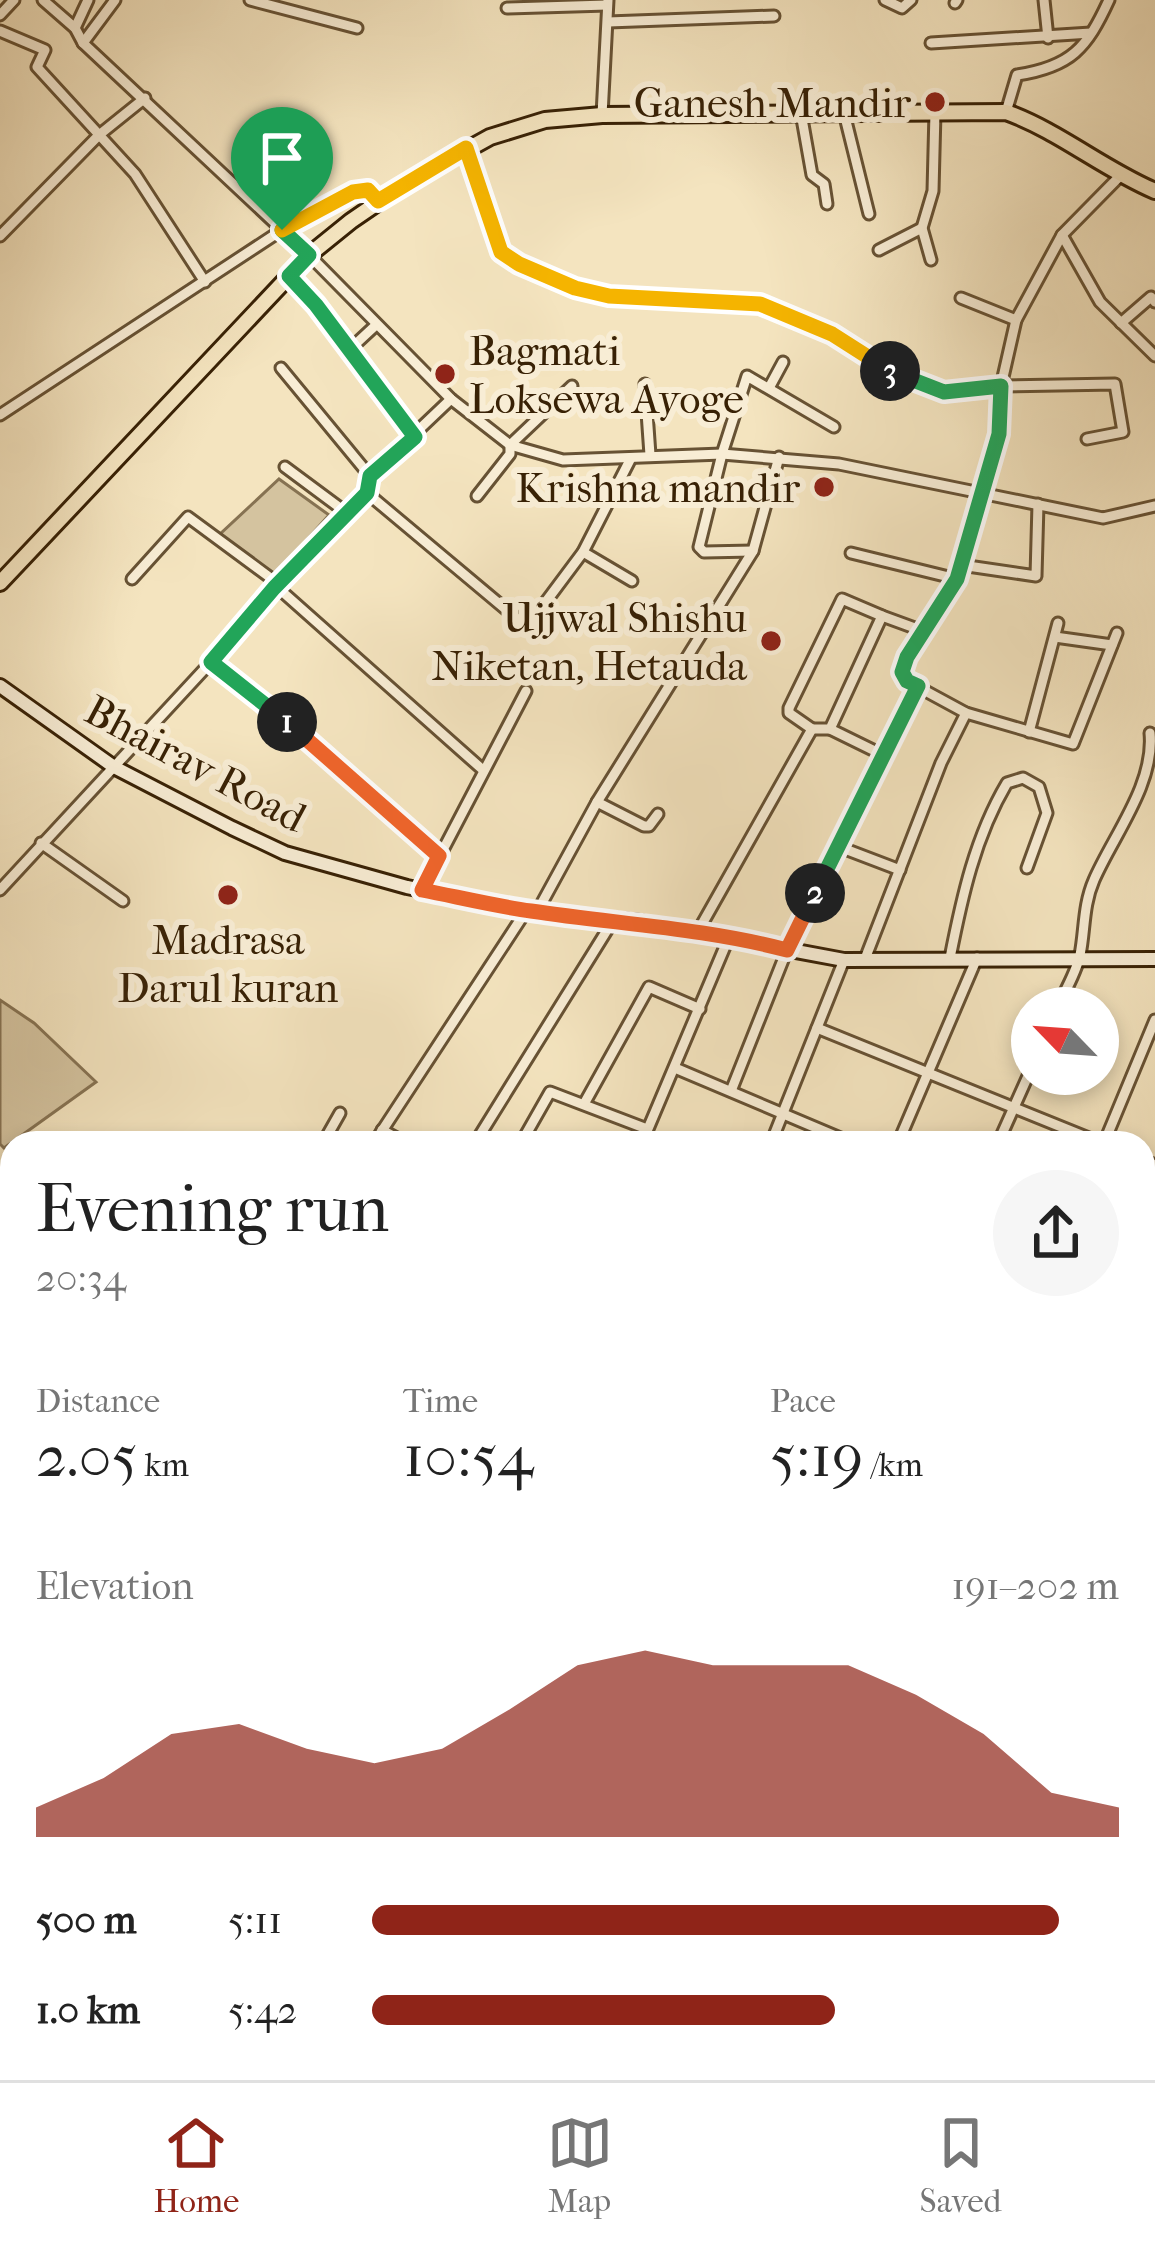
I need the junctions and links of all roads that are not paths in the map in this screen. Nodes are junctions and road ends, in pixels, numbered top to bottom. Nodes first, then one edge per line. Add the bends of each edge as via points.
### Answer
1 (14, 0) edge
2 (43, 0) edge
3 (88, 0) edge
4 (116, 0) edge
5 (250, 0) edge
6 (885, 0) edge
7 (910, 0) edge
8 (1043, 0) edge
9 (1109, 0) edge
10 (548, 3) edge
11 (607, 3) edge
12 (507, 8) dead end
13 (0, 15) edge
14 (774, 16) dead end
15 (608, 22) junction
16 (75, 28) junction
17 (357, 28) dead end
18 (0, 31) edge
19 (1091, 33) junction
20 (1048, 38) junction
21 (83, 43) junction
22 (931, 43) dead end
23 (145, 98) junction
24 (935, 112) junction
25 (1006, 112) junction
26 (801, 113) junction
27 (844, 113) junction
28 (602, 115) junction
29 (99, 135) junction
30 (466, 148) junction
31 (1120, 176) junction
32 (1155, 191) edge
33 (378, 201) junction
34 (827, 204) dead end
35 (869, 214) dead end
36 (922, 228) junction
37 (282, 230) junction
38 (1062, 235) junction
39 (0, 236) edge
40 (879, 250) dead end
41 (309, 255) junction
42 (931, 260) dead end
43 (289, 276) junction
44 (205, 282) junction
45 (1154, 297) edge
46 (961, 298) dead end
47 (1016, 320) junction
48 (1121, 322) junction
49 (376, 325) junction
50 (348, 351) junction
51 (1155, 356) edge
52 (783, 362) dead end
53 (281, 368) dead end
54 (645, 384) dead end
55 (572, 386) dead end
56 (1001, 386) junction
57 (769, 388) junction
58 (451, 399) junction
59 (0, 415) edge
60 (834, 428) dead end
61 (415, 437) junction
62 (1088, 439) dead end
63 (510, 445) junction
64 (722, 454) junction
65 (650, 455) junction
66 (779, 457) junction
67 (630, 460) junction
68 (285, 467) dead end
69 (370, 476) junction
70 (984, 492) junction
71 (367, 493) junction
72 (477, 496) dead end
73 (1038, 504) junction
74 (1155, 506) edge
75 (347, 513) junction
76 (754, 551) junction
77 (583, 552) junction
78 (851, 553) dead end
79 (961, 565) junction
80 (132, 579) dead end
81 (957, 579) junction
82 (632, 580) dead end
83 (0, 583) edge
84 (275, 588) junction
85 (882, 616) junction
86 (1058, 623) dead end
87 (923, 632) junction
88 (1117, 633) dead end
89 (1055, 637) junction
90 (1112, 645) junction
91 (211, 662) junction
92 (0, 686) edge
93 (918, 686) junction
94 (526, 691) dead end
95 (966, 713) junction
96 (812, 729) junction
97 (830, 729) junction
98 (1029, 732) junction
99 (1150, 733) dead end
100 (881, 754) junction
101 (114, 767) junction
102 (483, 770) junction
103 (597, 802) junction
104 (658, 814) dead end
105 (41, 843) junction
106 (837, 846) junction
107 (439, 856) junction
108 (1028, 868) dead end
109 (900, 870) junction
110 (0, 890) edge
111 (422, 890) junction
112 (123, 901) dead end
113 (532, 912) junction
114 (614, 919) junction
115 (698, 933) junction
116 (729, 937) junction
117 (787, 950) junction
118 (1079, 957) junction
119 (950, 958) junction
120 (977, 958) junction
121 (865, 959) junction
122 (1155, 959) edge
123 (844, 960) junction
124 (1067, 987) edge
125 (700, 1009) junction
126 (1155, 1019) edge
127 (817, 1028) junction
128 (675, 1068) junction
129 (928, 1073) junction
130 (731, 1091) junction
131 (1020, 1095) edge
132 (584, 1104) junction
133 (1014, 1108) junction
134 (784, 1112) junction
135 (340, 1113) dead end
136 (382, 1130) edge
137 (647, 1130) joint
138 (330, 1131) edge
139 (482, 1131) edge
140 (527, 1131) edge
141 (776, 1131) edge
142 (826, 1131) edge
143 (903, 1131) edge
144 (1003, 1131) edge
145 (1072, 1131) edge
146 (1107, 1131) edge

1 - 13 street
2 - 16 street
3 - 16 street
4 - 21 street
5 - 17 street
6 - 7 street via 902,8
8 - 20 street
9 - 19 street
10 - 11 street
10 - 12 street
11 - 15 street
14 - 15 street
15 - 28 street
16 - 21 street
18 - 29 street via 45,50 37,67
19 - 20 street
19 - 25 street via 1063,63 1017,75
20 - 22 street
21 - 23 street
23 - 29 street
23 - 37 street
24 - 25 main road
24 - 27 main road
24 - 36 street via 933,191
25 - 31 main road
26 - 27 main road
26 - 28 main road
26 - 34 street via 812,175 824,184
27 - 35 street
28 - 30 main road via 545,120
29 - 39 street
29 - 44 street
30 - 33 main road
30 - 56 street via 501,252 519,264 609,296 760,304 944,392
31 - 32 main road
31 - 38 street
33 - 37 street via 368,190 353,192
33 - 41 main road
36 - 40 street
36 - 42 street
37 - 41 street
37 - 44 street
38 - 47 street
38 - 48 street via 1100,302
41 - 43 main road
41 - 49 street
43 - 50 street
43 - 83 main road
44 - 59 street
45 - 48 street
46 - 47 street
47 - 56 street
48 - 51 street
49 - 50 street
49 - 58 street
50 - 61 street
52 - 57 street
53 - 69 street
54 - 65 street
55 - 63 street
56 - 62 street via 1115,384 1123,432
56 - 70 street
57 - 60 street
57 - 64 street via 747,376
58 - 61 street
58 - 63 street
61 - 69 street
63 - 67 street via 563,460
63 - 72 street
64 - 65 street
64 - 66 street
64 - 76 street via 699,547
65 - 67 street
66 - 70 street
66 - 76 street
67 - 77 street
68 - 75 street
69 - 71 street
70 - 73 street
70 - 79 street
71 - 75 street
71 - 77 street via 527,627
73 - 74 street via 1102,518
73 - 79 street via 1036,576
75 - 84 street
76 - 103 street
77 - 82 street
78 - 81 street
79 - 81 street
80 - 84 street via 188,517
81 - 87 street
84 - 91 street
84 - 102 street
85 - 87 street
85 - 96 street via 842,599 789,708
85 - 97 street
86 - 89 street
87 - 93 street via 902,672
88 - 90 street
89 - 90 street
89 - 98 street
90 - 98 street via 1076,742
91 - 101 street
91 - 107 street
92 - 101 main road, Bhairav Road
93 - 95 street
93 - 100 street
94 - 102 street
95 - 98 street
95 - 109 street
96 - 97 street
96 - 115 street
97 - 100 street
99 - 118 street via 1148,777 1093,882
100 - 106 street
101 - 105 street
101 - 111 main road, Bhairav Road via 285,853
102 - 107 street
103 - 104 street via 644,826
103 - 113 street
105 - 110 street
105 - 112 street
106 - 109 street
106 - 117 street
107 - 111 street
108 - 119 street via 1047,813 1039,787 1015,779 983,833
109 - 121 street
111 - 113 main road, Bhairav Road
113 - 114 main road, Bhairav Road
113 - 136 street
114 - 115 main road, Bhairav Road
114 - 139 street
115 - 116 main road, Bhairav Road
116 - 117 main road, Bhairav Road
116 - 125 street
117 - 123 main road, Bhairav Road
117 - 130 street
118 - 120 main road, Bhairav Road
118 - 122 main road, Bhairav Road
118 - 124 street
119 - 120 main road, Bhairav Road
119 - 121 main road, Bhairav Road
120 - 129 street
121 - 123 main road, Bhairav Road
123 - 127 street
125 - 128 street
125 - 132 street via 650,987
126 - 146 street
127 - 129 street
127 - 134 street
128 - 130 street
128 - 137 street
129 - 133 street
129 - 143 street
130 - 134 street
131 - 133 street
132 - 137 street
132 - 140 street via 547,1093
133 - 144 street
133 - 145 street
134 - 141 street
134 - 142 street
135 - 138 street

